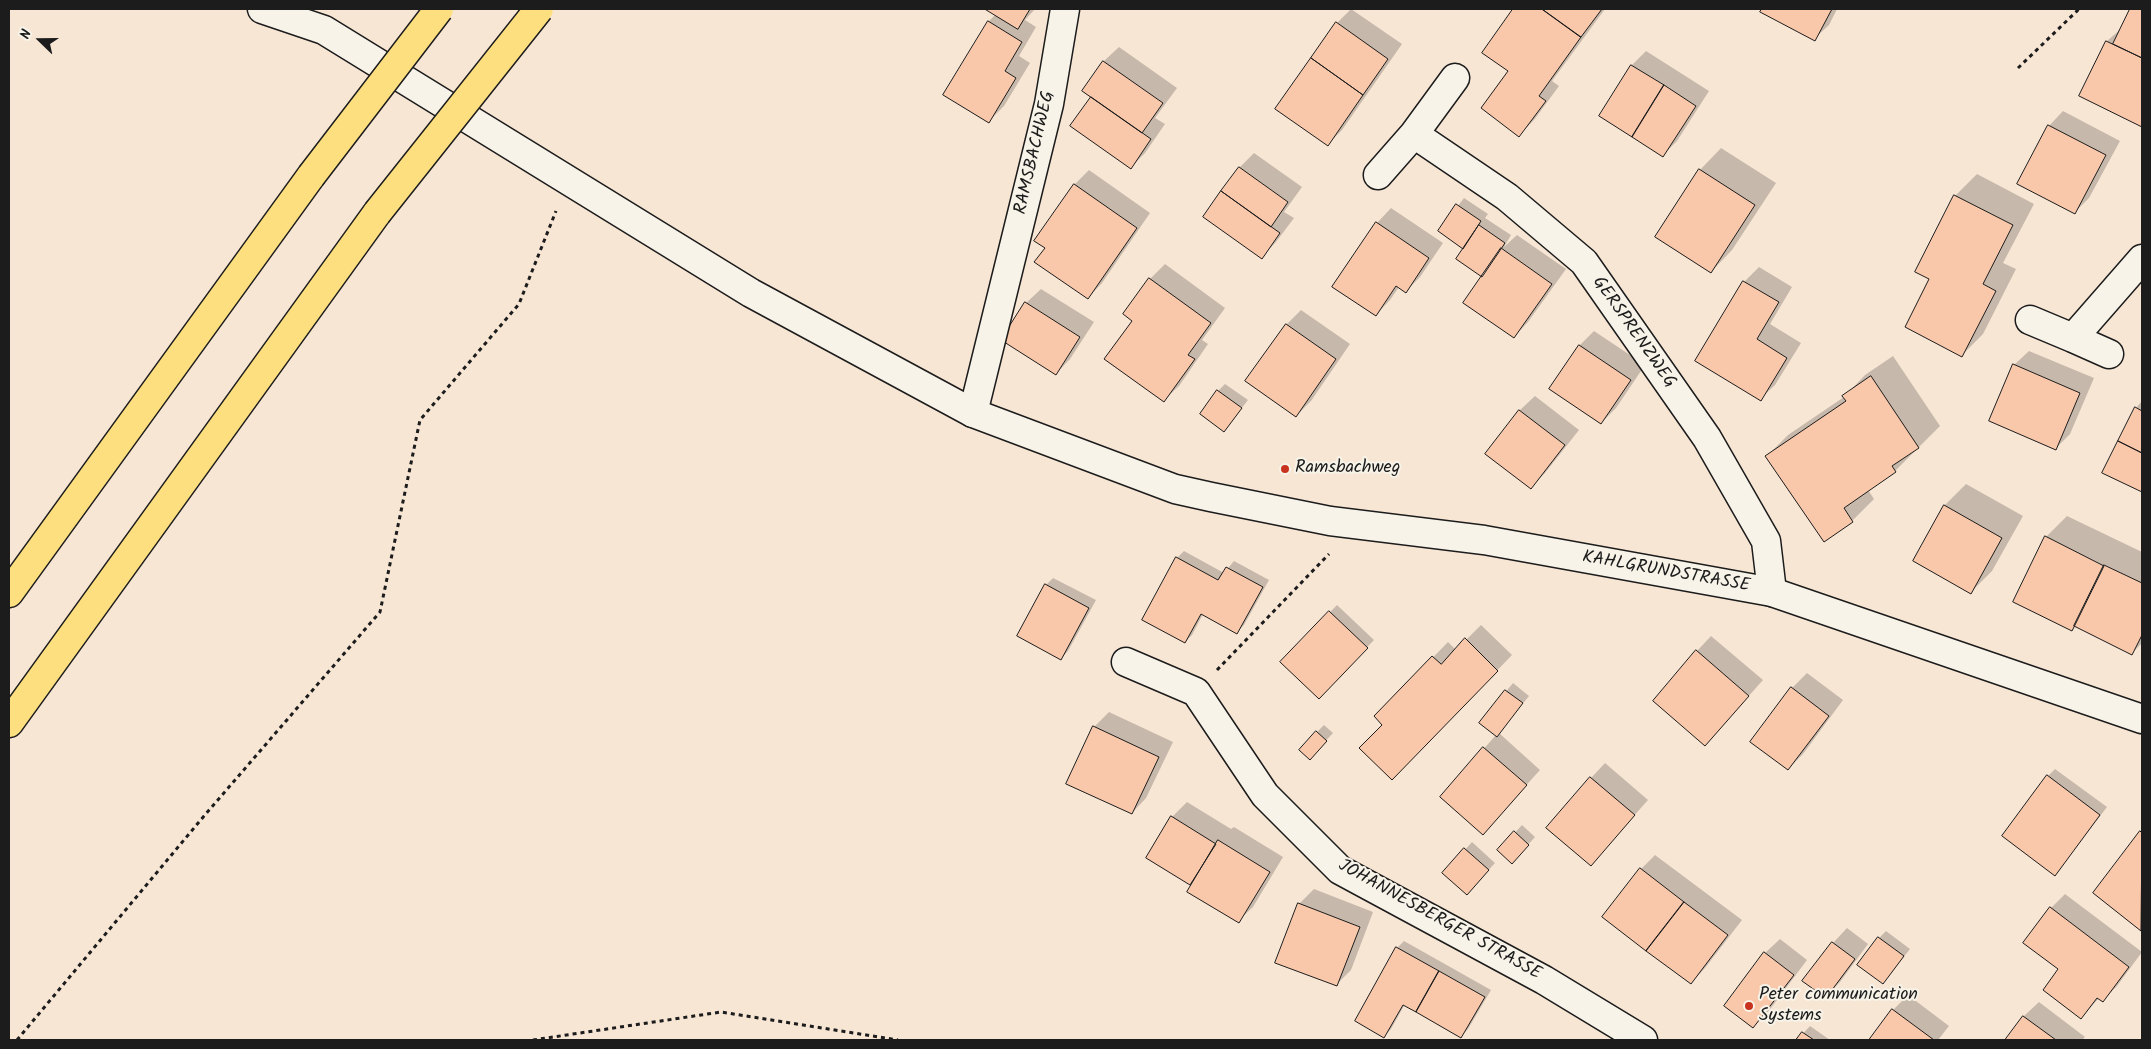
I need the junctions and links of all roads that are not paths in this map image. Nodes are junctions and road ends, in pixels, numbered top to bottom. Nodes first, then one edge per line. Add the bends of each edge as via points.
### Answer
1 (262, 9) edge
2 (439, 9) edge
3 (539, 9) edge
4 (1065, 9) edge
5 (1454, 78) dead end
6 (1414, 134) junction
7 (1378, 175) dead end
8 (2142, 259) edge
9 (2030, 320) dead end
10 (2073, 338) junction
11 (2109, 354) dead end
12 (973, 413) junction
13 (1772, 592) junction
14 (9, 593) edge
15 (1126, 662) dead end
16 (2142, 719) edge
17 (9, 723) edge
18 (1643, 1040) edge

1 - 12 main road, KAHLGRUNDSTRASSE via 324,30 751,293
2 - 14 highway, bridge via 311,176
3 - 17 highway, bridge via 377,213
4 - 12 main road, RAMSBACHWEG via 1049,104
5 - 6 main road
6 - 7 main road
6 - 13 main road, GERSPRENZWEG via 1507,197 1584,262 1707,438 1766,541
8 - 10 main road
9 - 10 main road
10 - 11 main road
12 - 13 main road, KAHLGRUNDSTRASSE via 1175,489 1330,521 1484,540
13 - 16 main road, KAHLGRUNDSTRASSE
15 - 18 main road, JOHANNESBERGER STRASSE via 1196,692 1264,795 1340,870 1544,980

